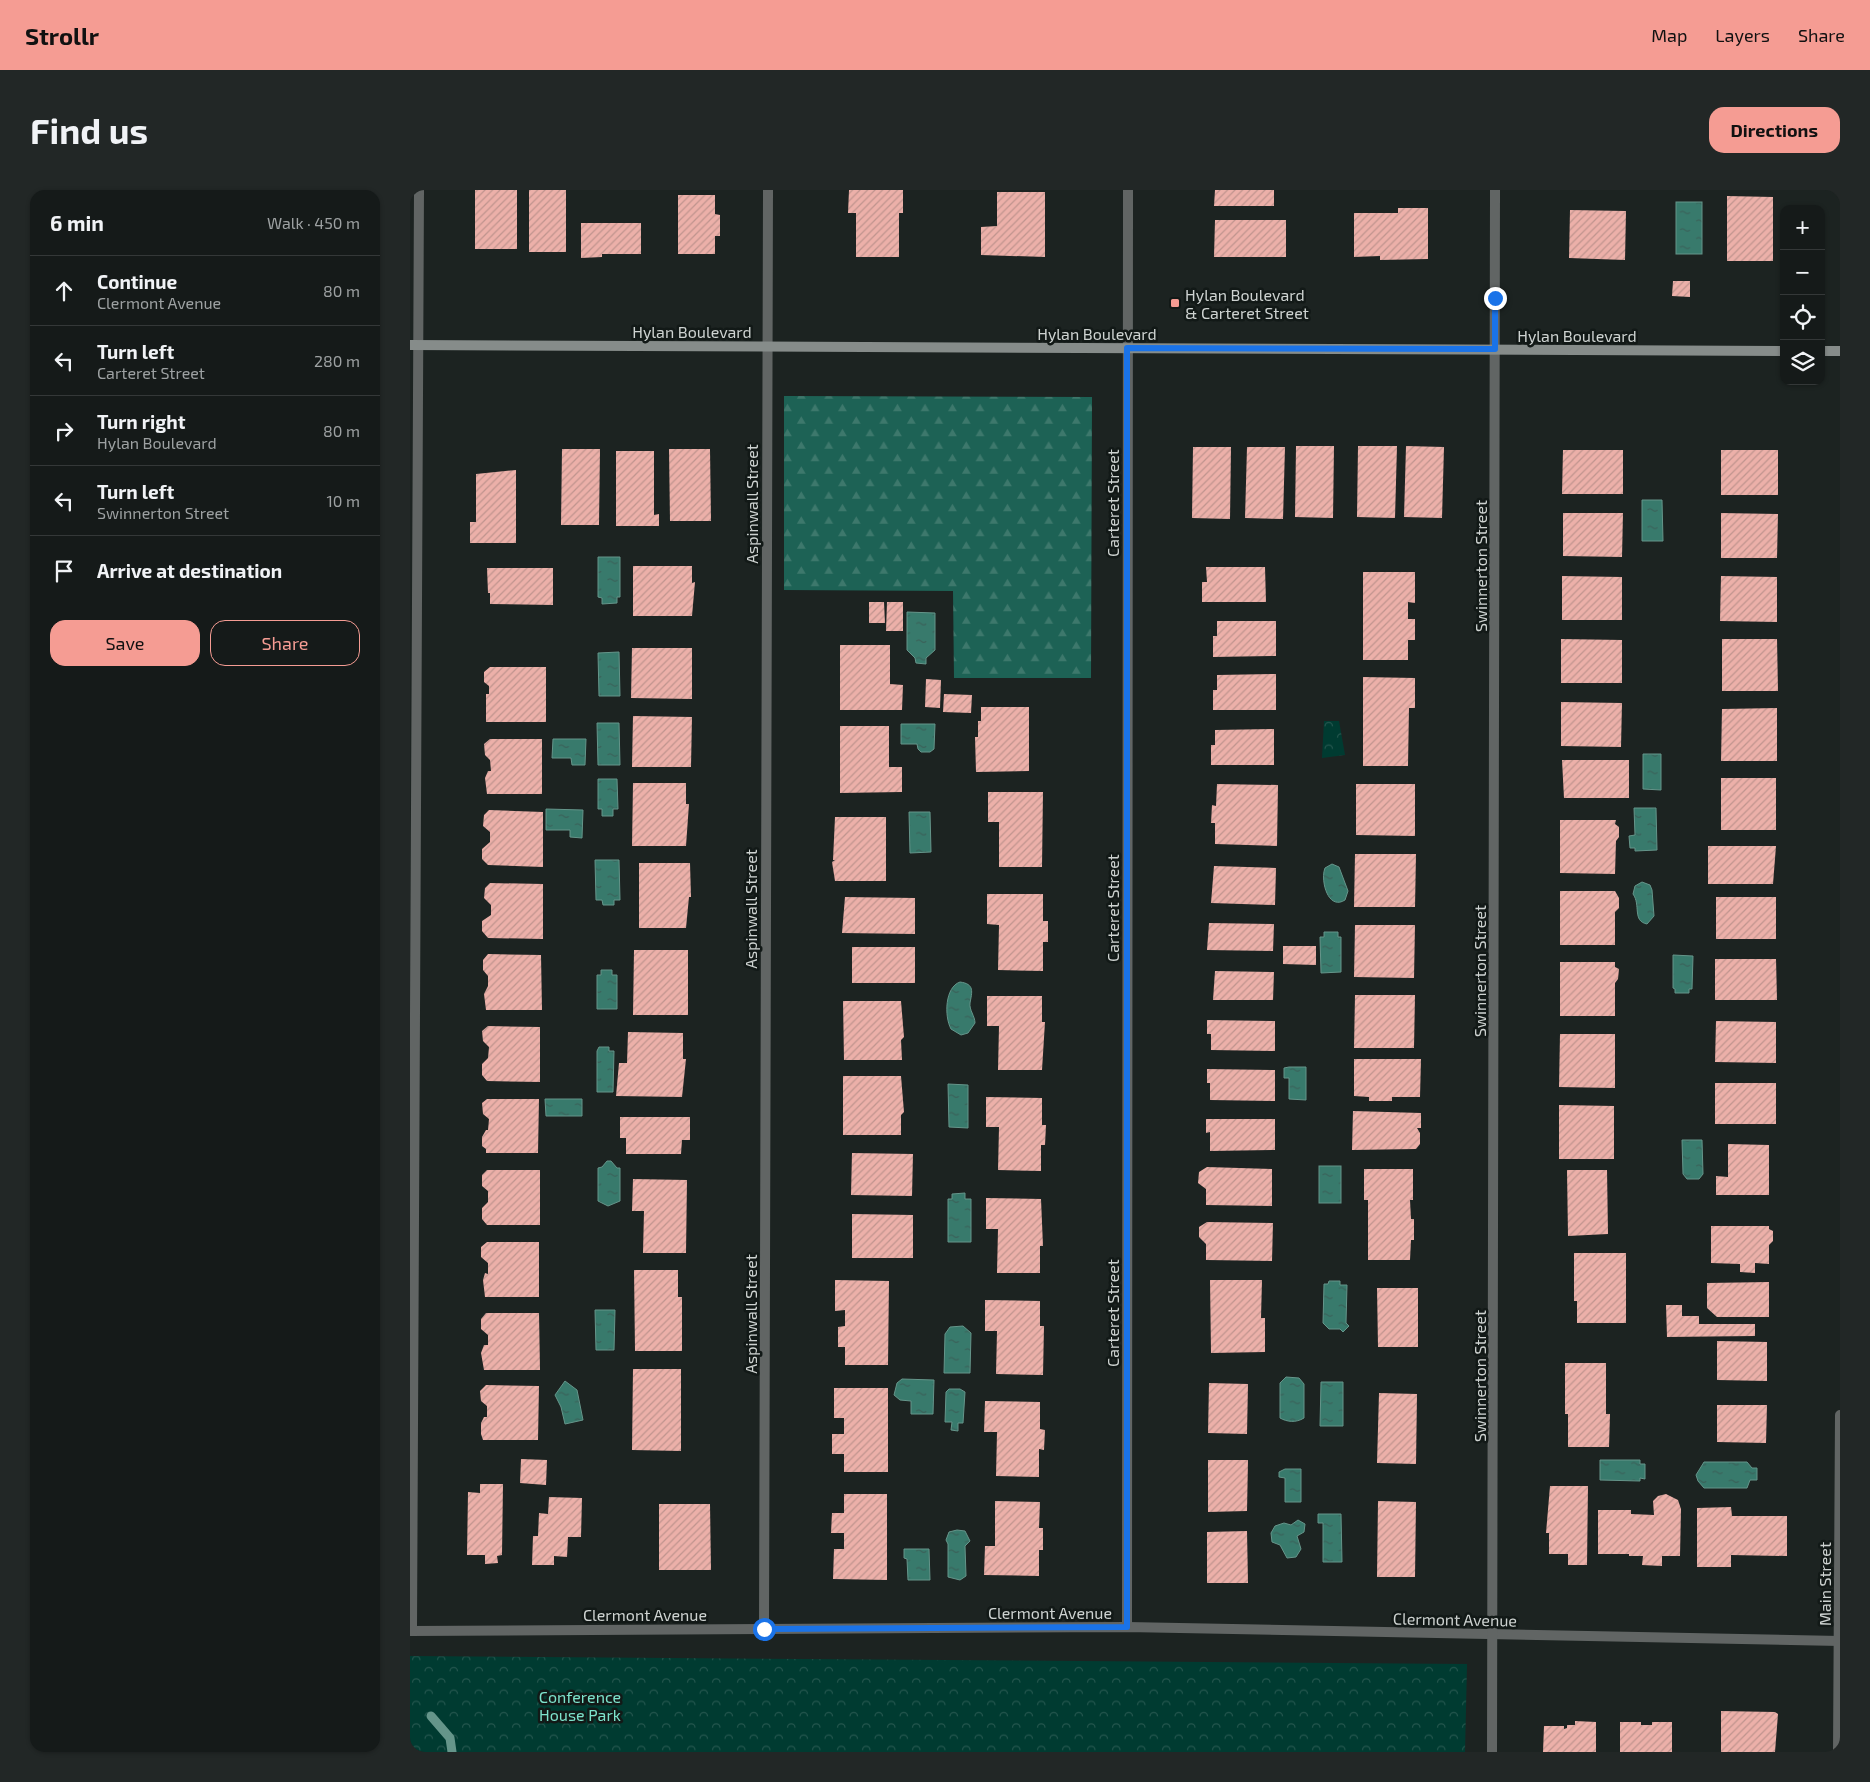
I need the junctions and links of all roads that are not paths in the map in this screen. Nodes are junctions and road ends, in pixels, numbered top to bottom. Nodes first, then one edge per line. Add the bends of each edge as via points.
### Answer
1 (419, 190) edge
2 (768, 190) edge
3 (1128, 190) edge
4 (1495, 190) edge
5 (415, 346) edge
6 (767, 347) junction
7 (1127, 348) junction
8 (1495, 349) junction
9 (1780, 351) edge
10 (1825, 351) edge
11 (1840, 351) edge
12 (1840, 1415) edge
13 (1127, 1627) junction
14 (764, 1629) junction
15 (411, 1631) edge
16 (1494, 1635) junction
17 (1840, 1641) edge
18 (1492, 1752) edge
19 (1838, 1752) edge

1 - 5 street
2 - 6 street, Aspinwall Street
3 - 7 street, Carteret Street
4 - 8 street, Swinnerton Street
5 - 6 street, Hylan Boulevard
5 - 15 street
6 - 7 street, Hylan Boulevard
6 - 14 street, Aspinwall Street
7 - 8 street, Hylan Boulevard
7 - 13 street, Carteret Street
8 - 9 street, Hylan Boulevard
8 - 16 street, Swinnerton Street
10 - 11 street
12 - 17 street, Main Street
13 - 14 street, Clermont Avenue
13 - 16 street, Clermont Avenue
14 - 15 street, Clermont Avenue
16 - 17 street, Clermont Avenue
16 - 18 street, Swinnerton Street
17 - 19 street, Main Street

